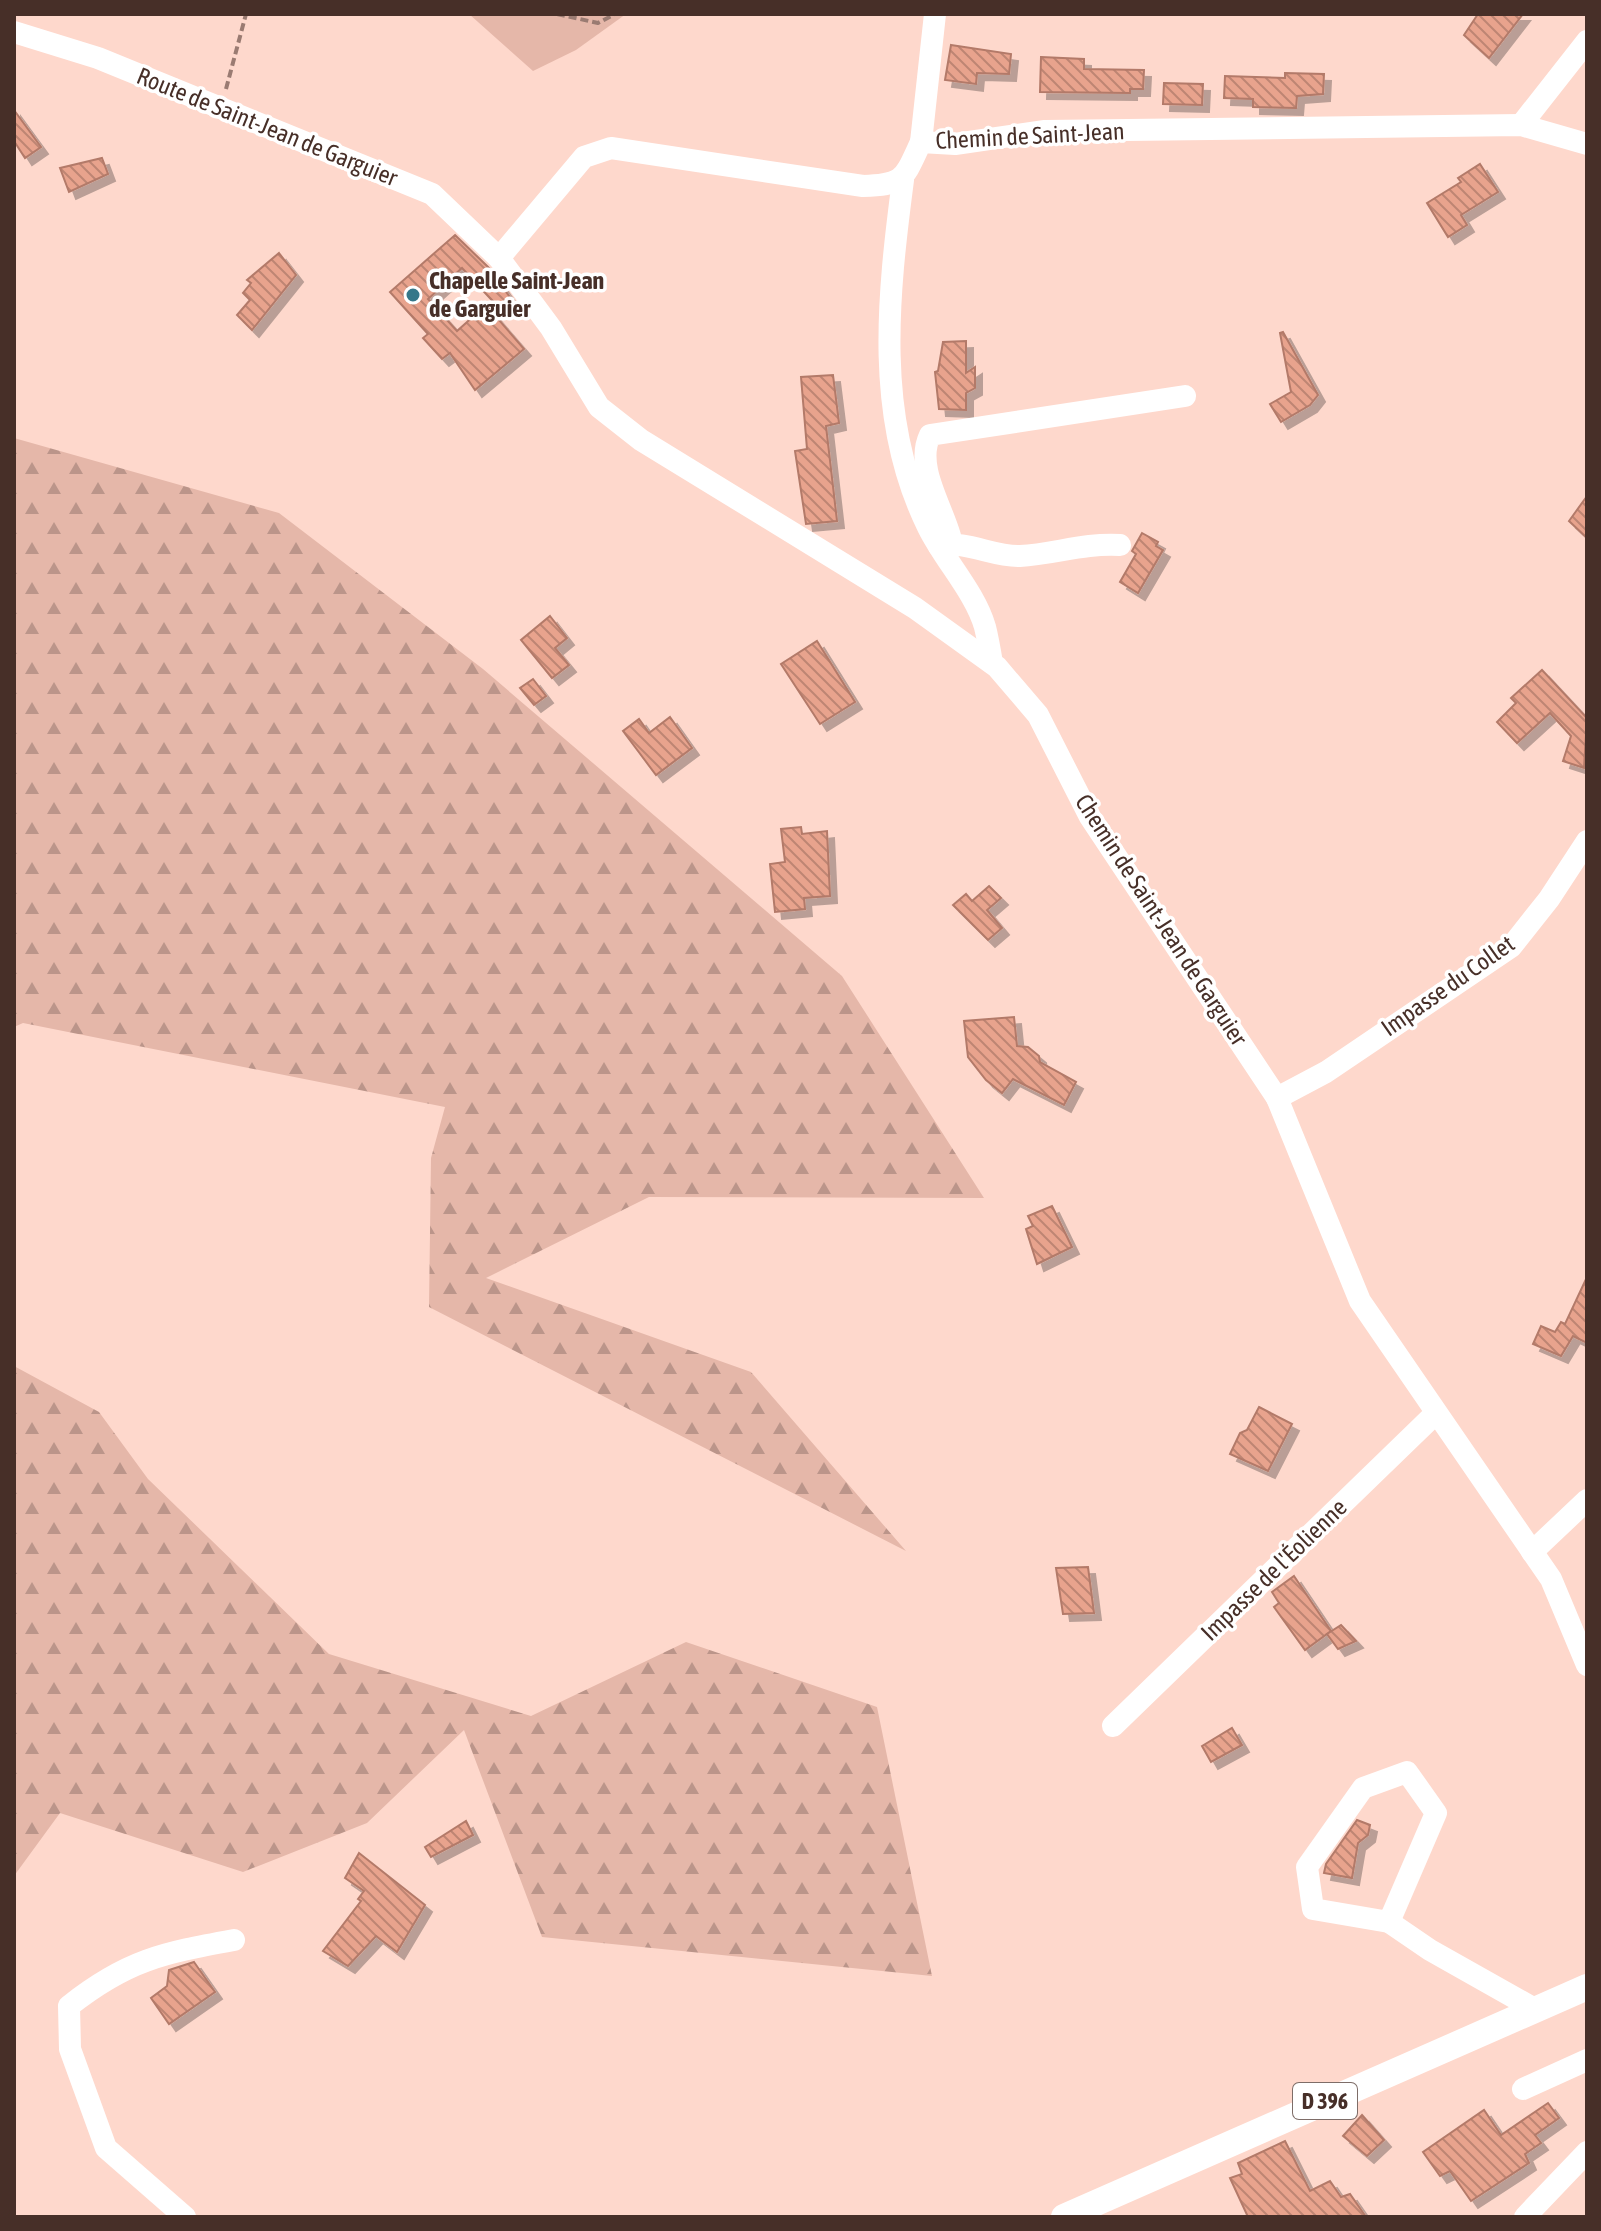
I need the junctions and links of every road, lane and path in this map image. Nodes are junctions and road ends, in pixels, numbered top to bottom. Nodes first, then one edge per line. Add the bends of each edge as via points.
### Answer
1 (246, 14) edge
2 (557, 14) edge
3 (615, 14) edge
4 (935, 14) edge
5 (14, 32) edge
6 (1587, 41) edge
7 (222, 107) junction
8 (1521, 125) junction
9 (921, 142) junction
10 (1587, 144) edge
11 (903, 180) junction
12 (499, 258) junction
13 (1185, 396) dead end
14 (1120, 545) dead end
15 (939, 546) junction
16 (992, 663) junction
17 (1587, 841) edge
18 (1277, 1098) junction
19 (1435, 1414) junction
20 (1587, 1500) edge
21 (1532, 1552) junction
22 (1587, 1665) edge
23 (1113, 1726) dead end
24 (1389, 1922) junction
25 (234, 1940) dead end
26 (1587, 1987) edge
27 (1533, 2008) junction
28 (1587, 2060) edge
29 (1523, 2089) dead end
30 (1587, 2152) edge
31 (185, 2217) edge
32 (1064, 2217) edge
33 (1525, 2217) edge

1 - 7 path
2 - 3 path via 598,23
4 - 9 street
5 - 7 street, Route de Saint-Jean de Garguier via 98,58
6 - 8 street
7 - 12 street, Route de Saint-Jean de Garguier via 432,194
8 - 9 street, Chemin de Saint-Jean via 1045,131 955,144
8 - 10 street, Chemin de Saint-Jean
9 - 11 street, Chemin de Saint-Jean
11 - 12 street via 890,186 863,186 611,148 584,157
11 - 15 street, Chemin de Saint-Jean via 889,283 888,363 899,443
12 - 16 street, Chemin de Saint-Jean de Garguier via 551,328 599,407 641,440 915,608
13 - 15 street via 930,435 923,449 924,467 950,536
14 - 15 street via 1091,543 1019,556 953,543
15 - 16 street, Chemin de Saint-Jean via 985,625
16 - 18 street, Chemin de Saint-Jean de Garguier via 1038,715 1090,817
17 - 18 street, Impasse du Collet via 1511,947 1326,1072
18 - 19 street, Chemin de Saint-Jean de Garguier via 1360,1301
19 - 21 street, Chemin de Saint-Jean de Garguier
19 - 23 street, Impasse de l'Éolienne
20 - 21 street
21 - 22 street, Chemin de Saint-Jean de Garguier via 1551,1579
24 - 24 street via 1313,1909 1307,1867 1363,1788 1407,1772 1436,1813
24 - 27 street
25 - 31 street via 159,1954 101,1980 69,2006 70,2049 106,2148
26 - 27 main road, D 396
27 - 32 main road, D 396
28 - 29 street
30 - 33 street

